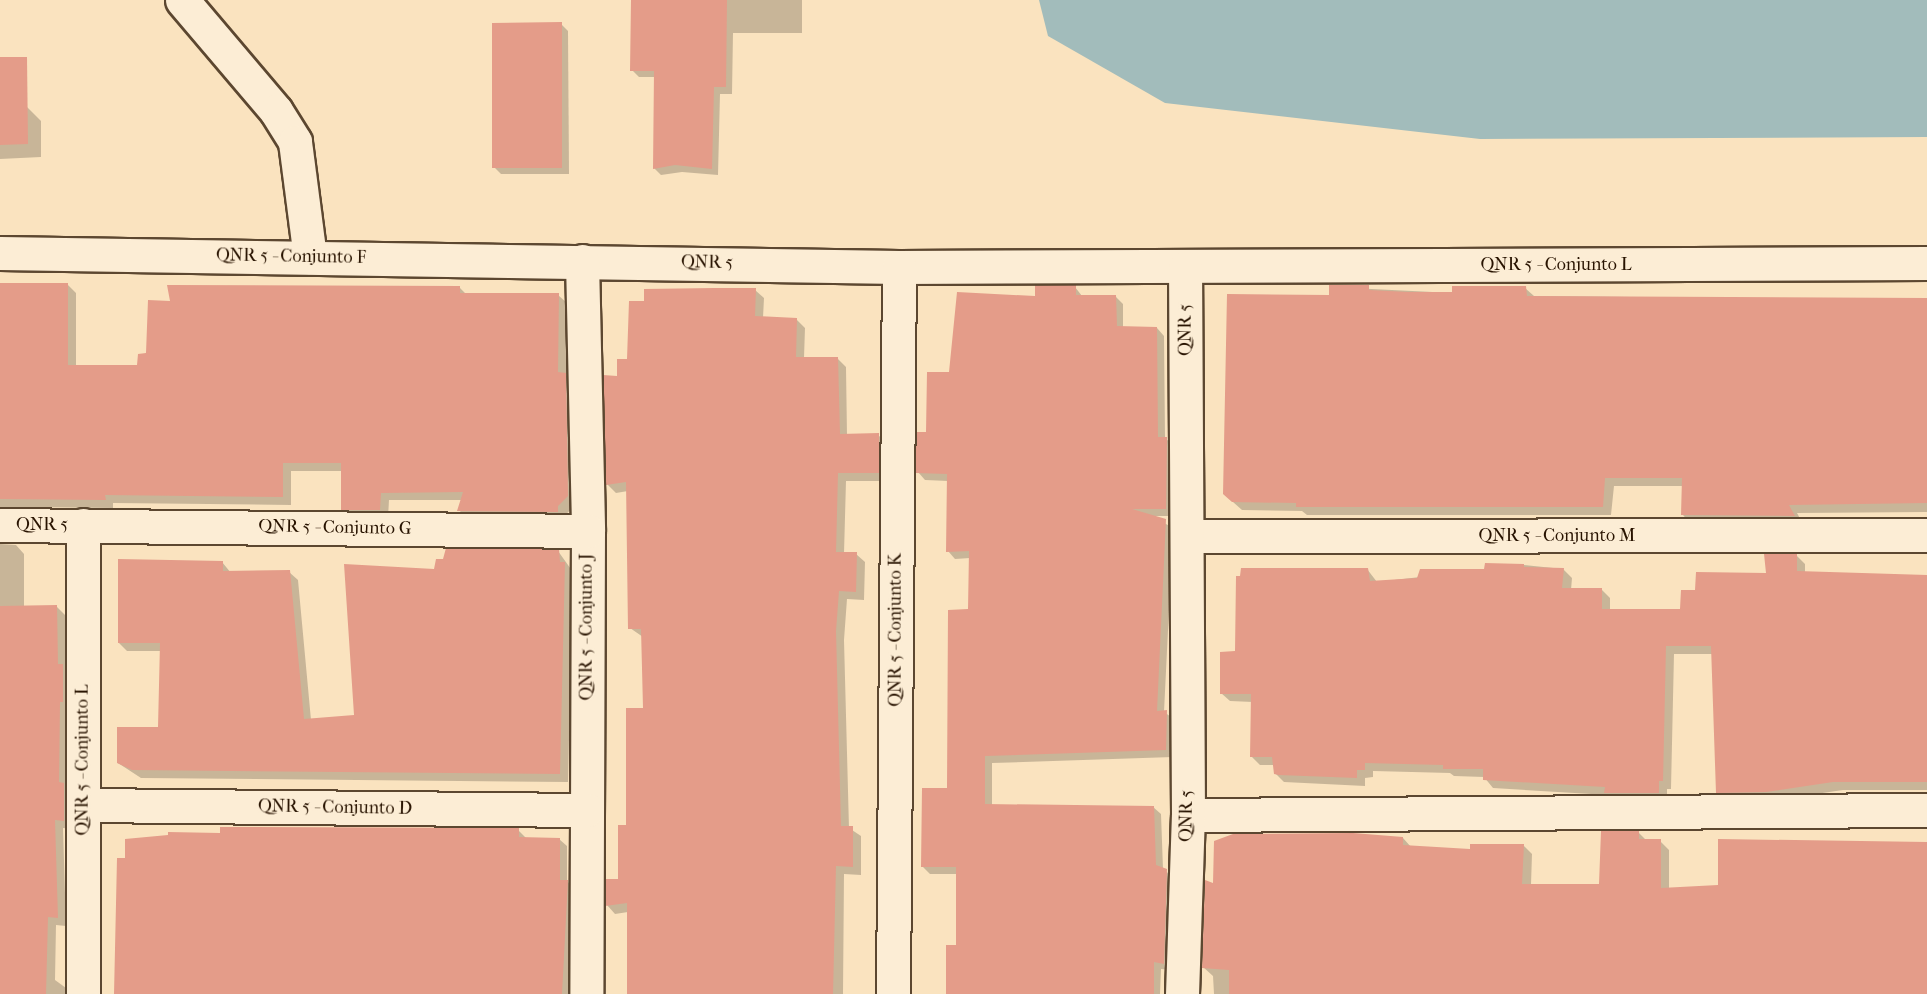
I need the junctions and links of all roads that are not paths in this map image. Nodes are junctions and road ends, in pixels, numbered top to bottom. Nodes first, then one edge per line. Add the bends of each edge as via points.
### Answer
1 (182, 0) edge
2 (0, 253) edge
3 (310, 257) junction
4 (582, 261) junction
5 (1927, 263) edge
6 (899, 267) junction
7 (1185, 268) junction
8 (0, 525) edge
9 (83, 525) junction
10 (588, 531) junction
11 (1927, 535) edge
12 (1187, 536) junction
13 (83, 805) junction
14 (586, 810) junction
15 (1927, 810) edge
16 (1188, 815) junction
17 (83, 994) edge
18 (585, 994) edge
19 (893, 994) edge
20 (1182, 994) edge

1 - 3 street via 276,111 295,142
2 - 3 street, QNR 5 - Conjunto F
3 - 4 street, QNR 5 - Conjunto F
4 - 6 street, QNR 5
4 - 10 street, QNR 5 - Conjunto J
5 - 7 street, QNR 5 - Conjunto L
6 - 7 street, QNR 5
6 - 19 street, QNR 5 - Conjunto K
7 - 12 street, QNR 5
8 - 9 street, QNR 5
9 - 10 street, QNR 5 - Conjunto G
9 - 13 street, QNR 5 - Conjunto L
10 - 14 street, QNR 5 - Conjunto J
11 - 12 street, QNR 5 - Conjunto M
12 - 16 street, QNR 5
13 - 14 street, QNR 5 - Conjunto D
13 - 17 street, QNR 5 - Conjunto L
14 - 18 street, QNR 5 - Conjunto J
15 - 16 street
16 - 20 street, QNR 5

